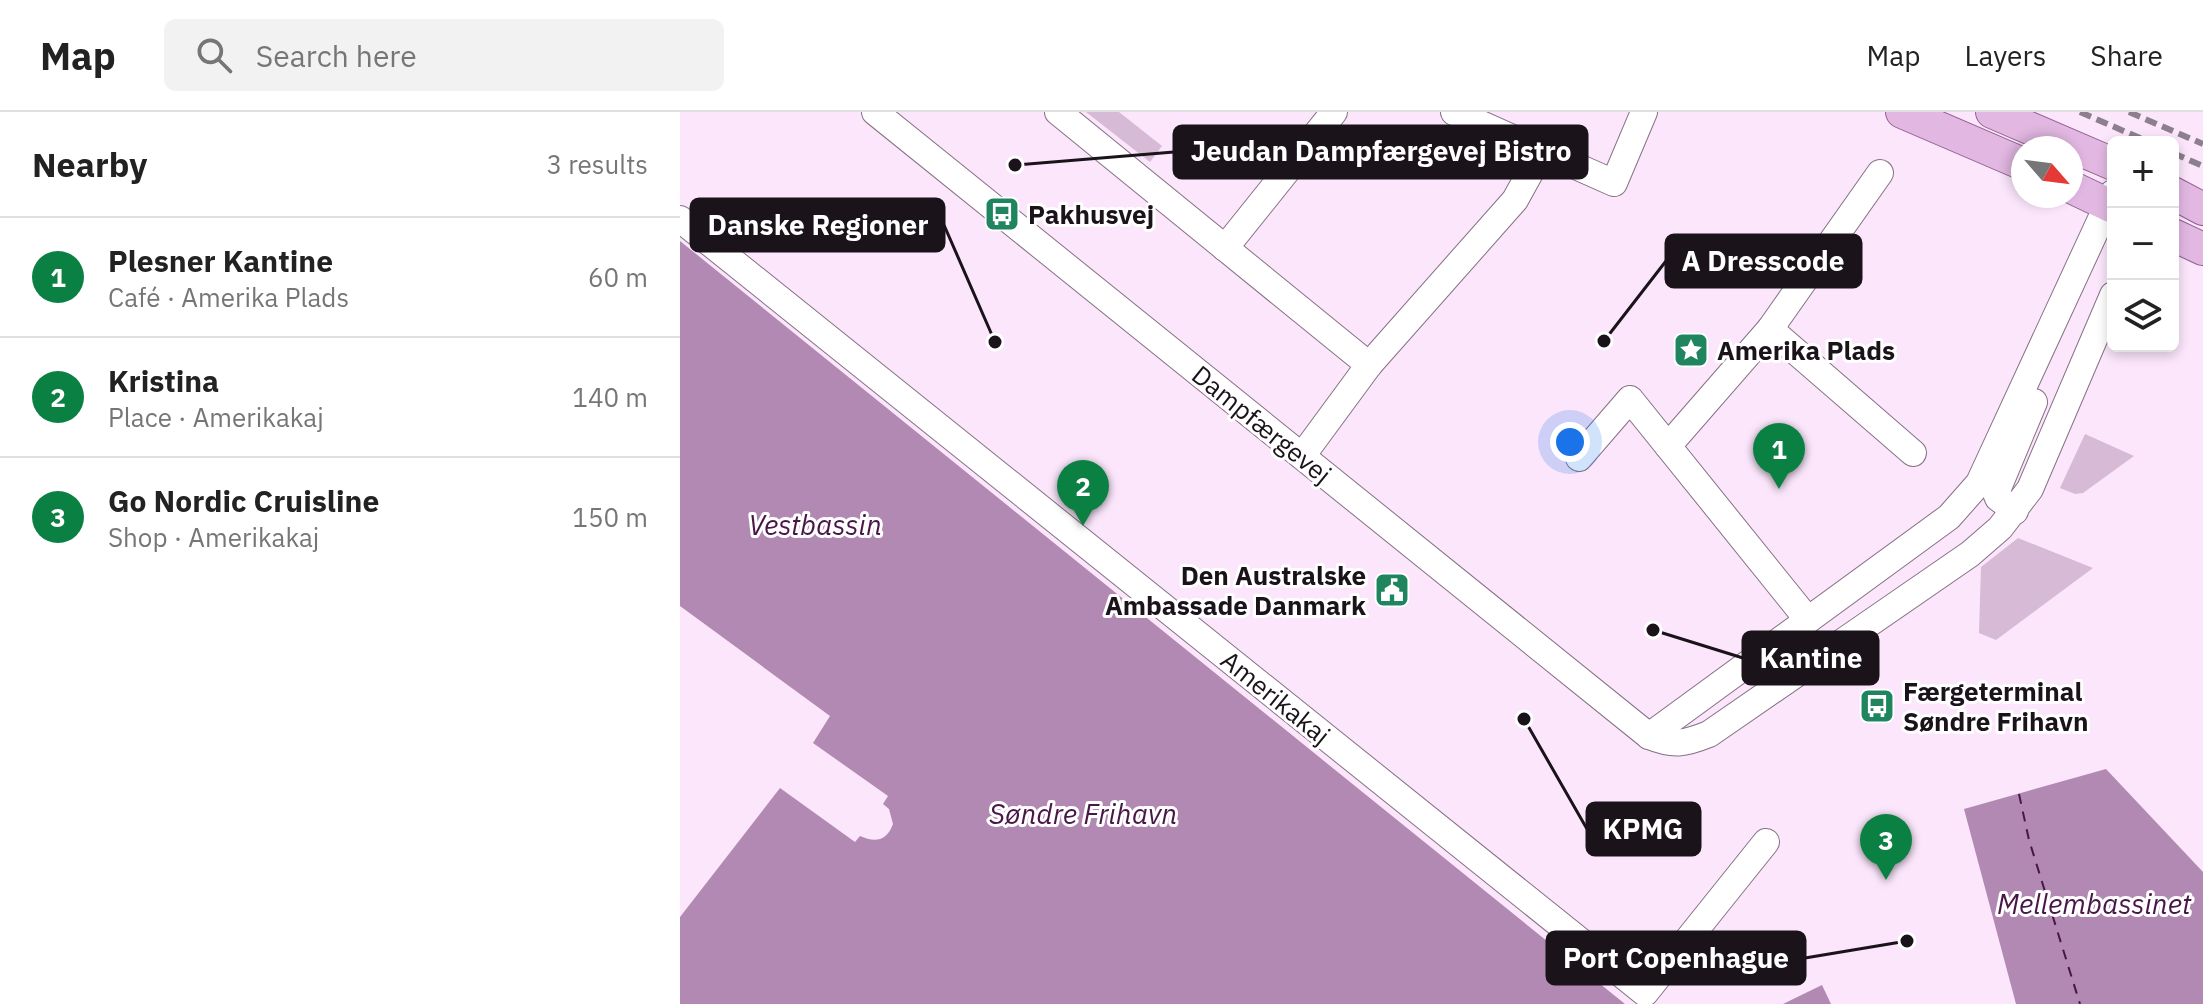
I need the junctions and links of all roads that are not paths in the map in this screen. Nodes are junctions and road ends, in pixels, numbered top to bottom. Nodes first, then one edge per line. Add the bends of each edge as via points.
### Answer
1 (876, 112) edge
2 (1058, 112) edge
3 (1334, 112) edge
4 (1454, 112) edge
5 (1644, 112) edge
6 (1902, 112) edge
7 (1992, 112) edge
8 (1542, 151) junction
9 (2011, 159) edge
10 (2107, 161) edge
11 (1880, 173) dead end
12 (2083, 191) edge
13 (2179, 196) edge
14 (2107, 200) edge
15 (2108, 208) edge
16 (2203, 209) edge
17 (680, 219) edge
18 (2179, 238) edge
19 (1225, 248) junction
20 (2203, 249) edge
21 (2107, 309) edge
22 (1770, 329) junction
23 (1369, 365) junction
24 (1668, 446) junction
25 (1913, 453) dead end
26 (1302, 456) junction
27 (1579, 458) dead end
28 (1996, 470) junction
29 (2022, 500) junction
30 (1808, 620) junction
31 (1658, 740) junction
32 (1766, 842) dead end

1 - 26 street, Dampfærgevej
2 - 19 street
3 - 19 street
4 - 8 street
5 - 8 street via 1614,183
6 - 9 main road
7 - 10 main road
8 - 23 street via 1515,200
11 - 22 street
12 - 14 main road
13 - 16 main road
15 - 28 street via 2049,332 2046,370
17 - 32 street, Amerikakaj via 1645,993
18 - 20 main road
19 - 23 street
21 - 29 street
22 - 24 street
22 - 25 street
23 - 26 street
24 - 27 street via 1630,399
24 - 30 street
26 - 31 street, Dampfærgevej
28 - 29 street
28 - 30 street via 1949,517
29 - 31 street via 1970,554 1709,734 1690,742
30 - 31 street

